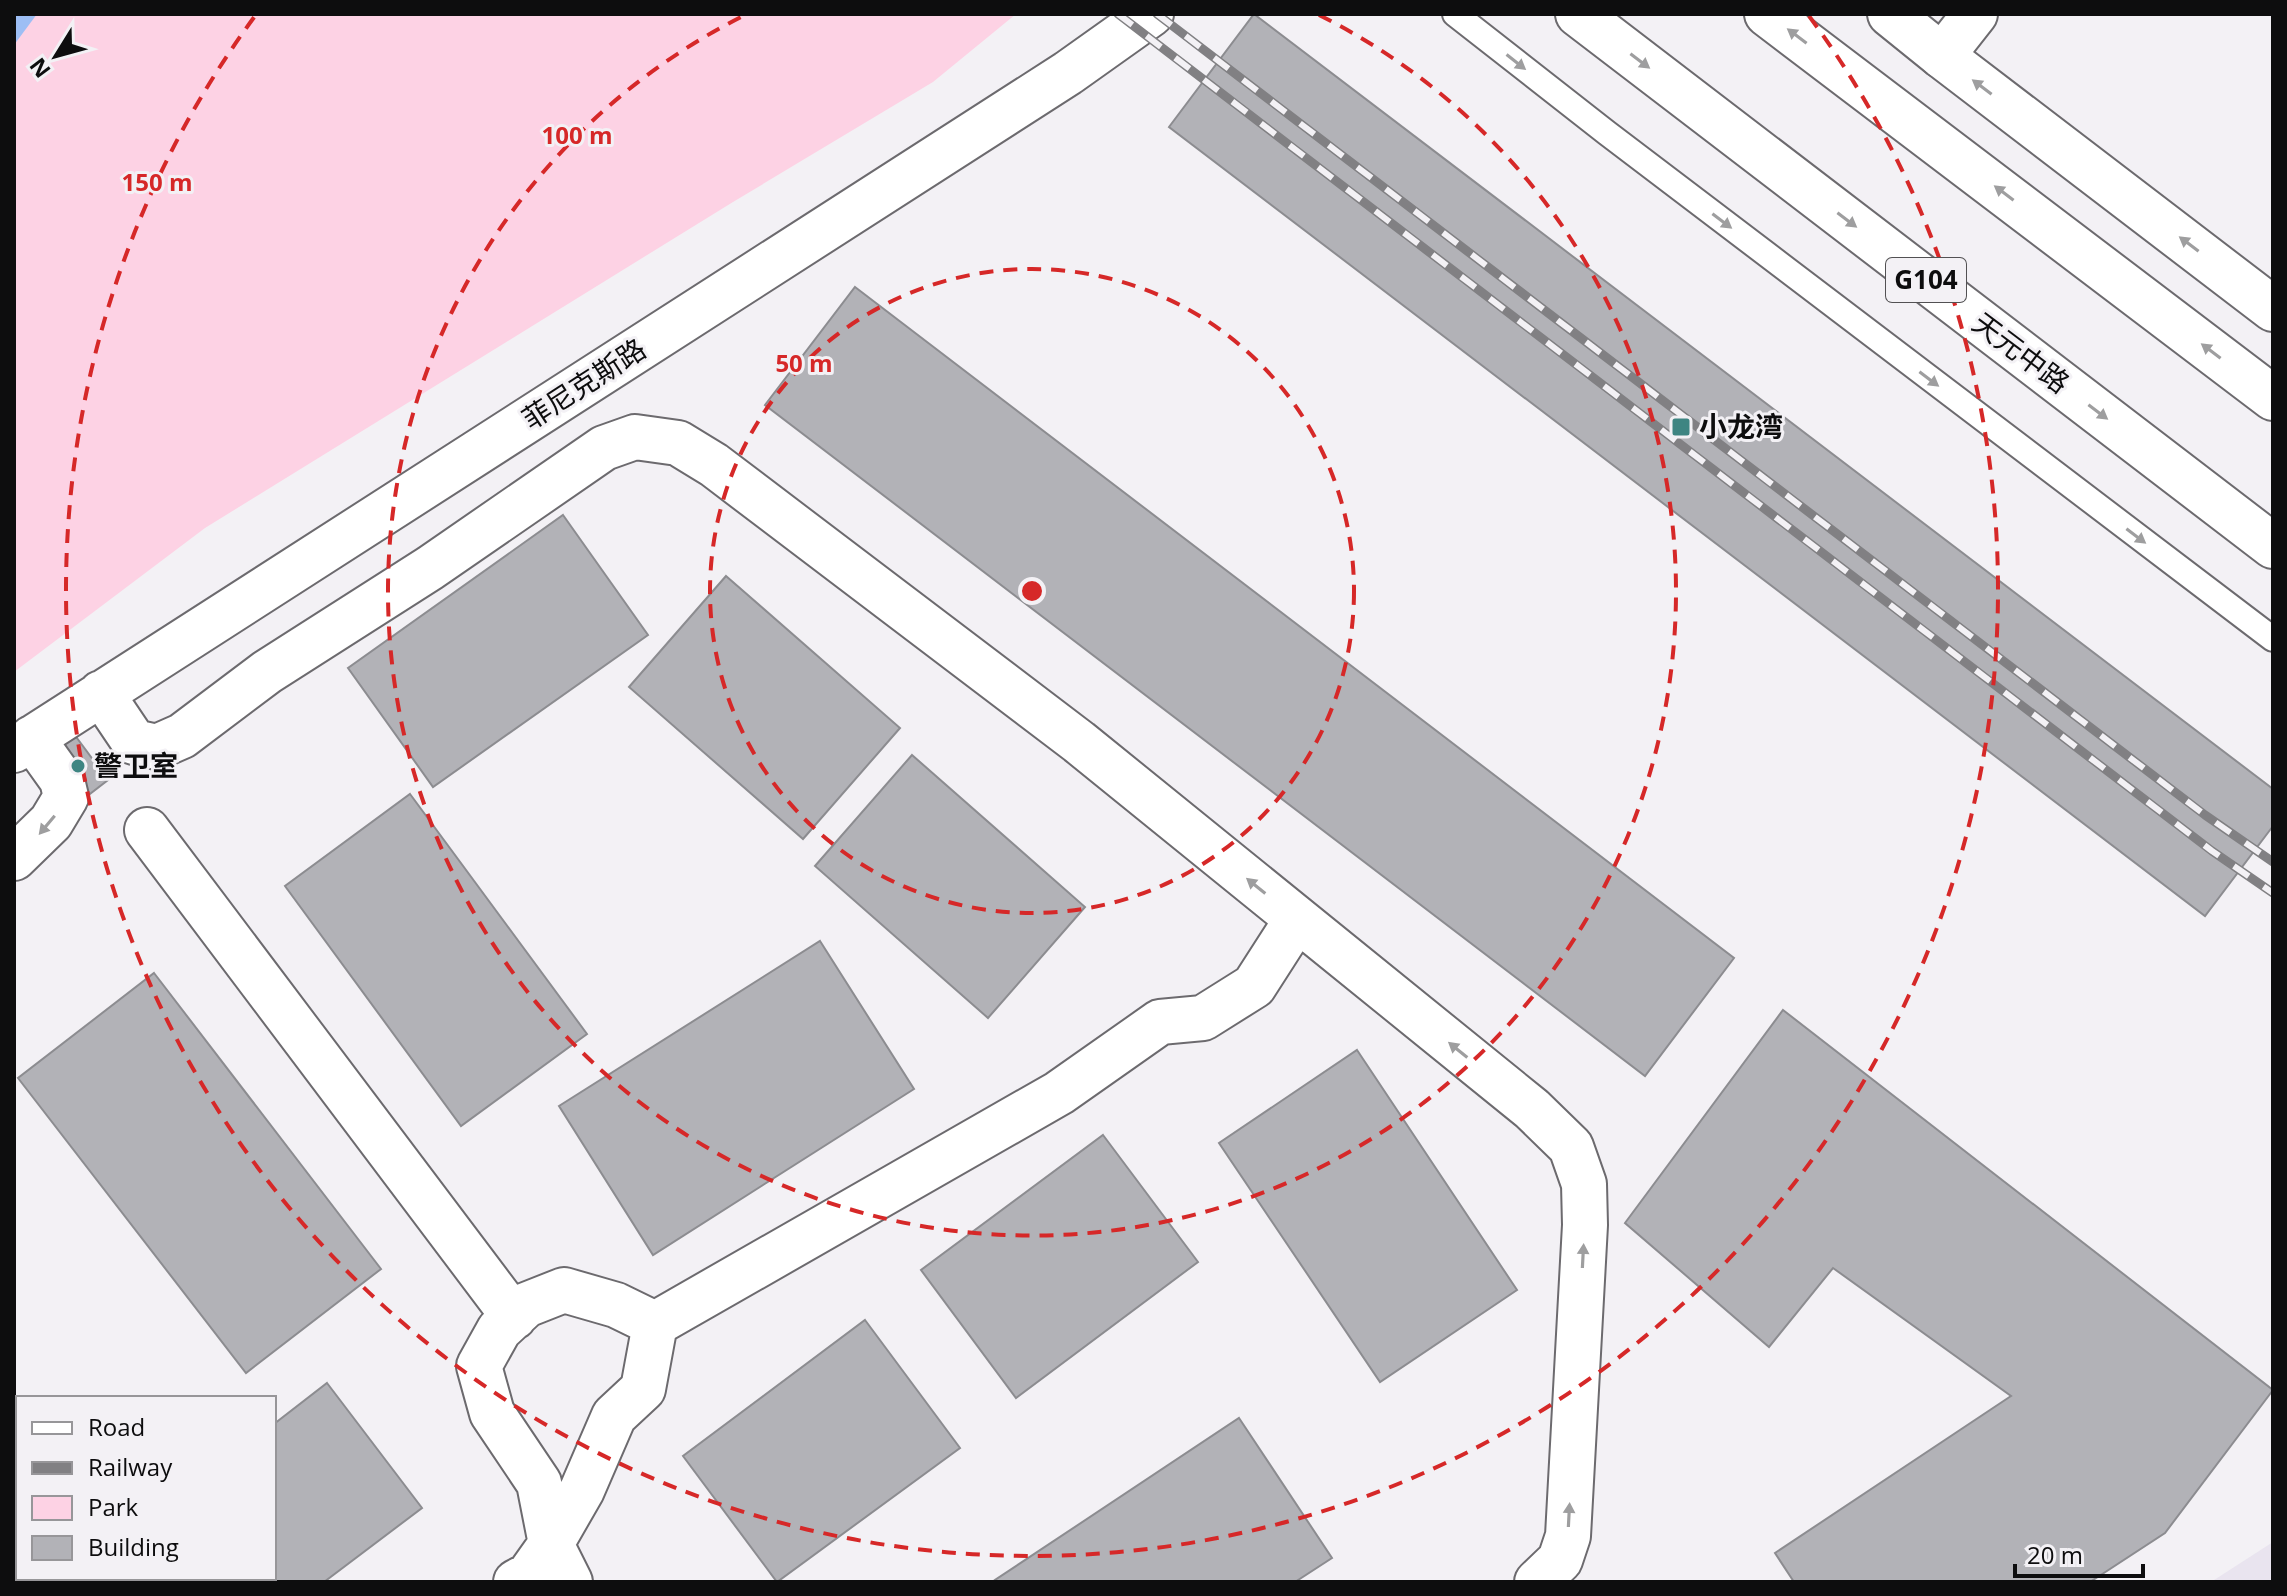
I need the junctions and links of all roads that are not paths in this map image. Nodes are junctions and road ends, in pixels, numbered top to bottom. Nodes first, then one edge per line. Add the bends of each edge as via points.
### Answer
1 (1151, 14) edge
2 (1455, 14) edge
3 (1578, 14) edge
4 (1767, 14) edge
5 (1890, 14) edge
6 (1975, 14) edge
7 (1942, 56) junction
8 (2273, 309) edge
9 (2273, 398) edge
10 (2273, 546) edge
11 (2273, 639) edge
12 (101, 693) junction
13 (23, 744) edge
14 (147, 830) dead end
15 (14, 858) edge
16 (1297, 919) junction
17 (514, 1317) junction
18 (655, 1324) junction
19 (551, 1544) junction
20 (516, 1582) edge
21 (570, 1582) edge
22 (1537, 1582) edge

1 - 12 main road, 菲尼克斯路 via 1068,73
2 -> 11 lane
3 -> 10 main road, 天元中路 / G104
9 -> 4 main road
5 - 7 main road
6 - 7 main road
8 -> 7 main road
12 - 13 main road, 菲尼克斯路
16 -> 12 main road via 1079,742 678,443 635,437 604,448 267,672 182,736 157,747 134,742
13 -> 15 main road via 62,780 66,797 51,822
14 - 17 main road
16 - 18 main road via 1254,986 1203,1018 1160,1022 1059,1093
22 -> 16 main road via 1560,1560 1568,1536 1585,1225 1584,1184 1571,1147 1532,1109
17 - 18 main road via 526,1305 564,1290 616,1305
17 - 19 main road via 499,1330 479,1366 492,1413 539,1483
18 - 19 main road via 643,1389 614,1416
19 - 20 main road via 529,1575
19 - 21 main road

